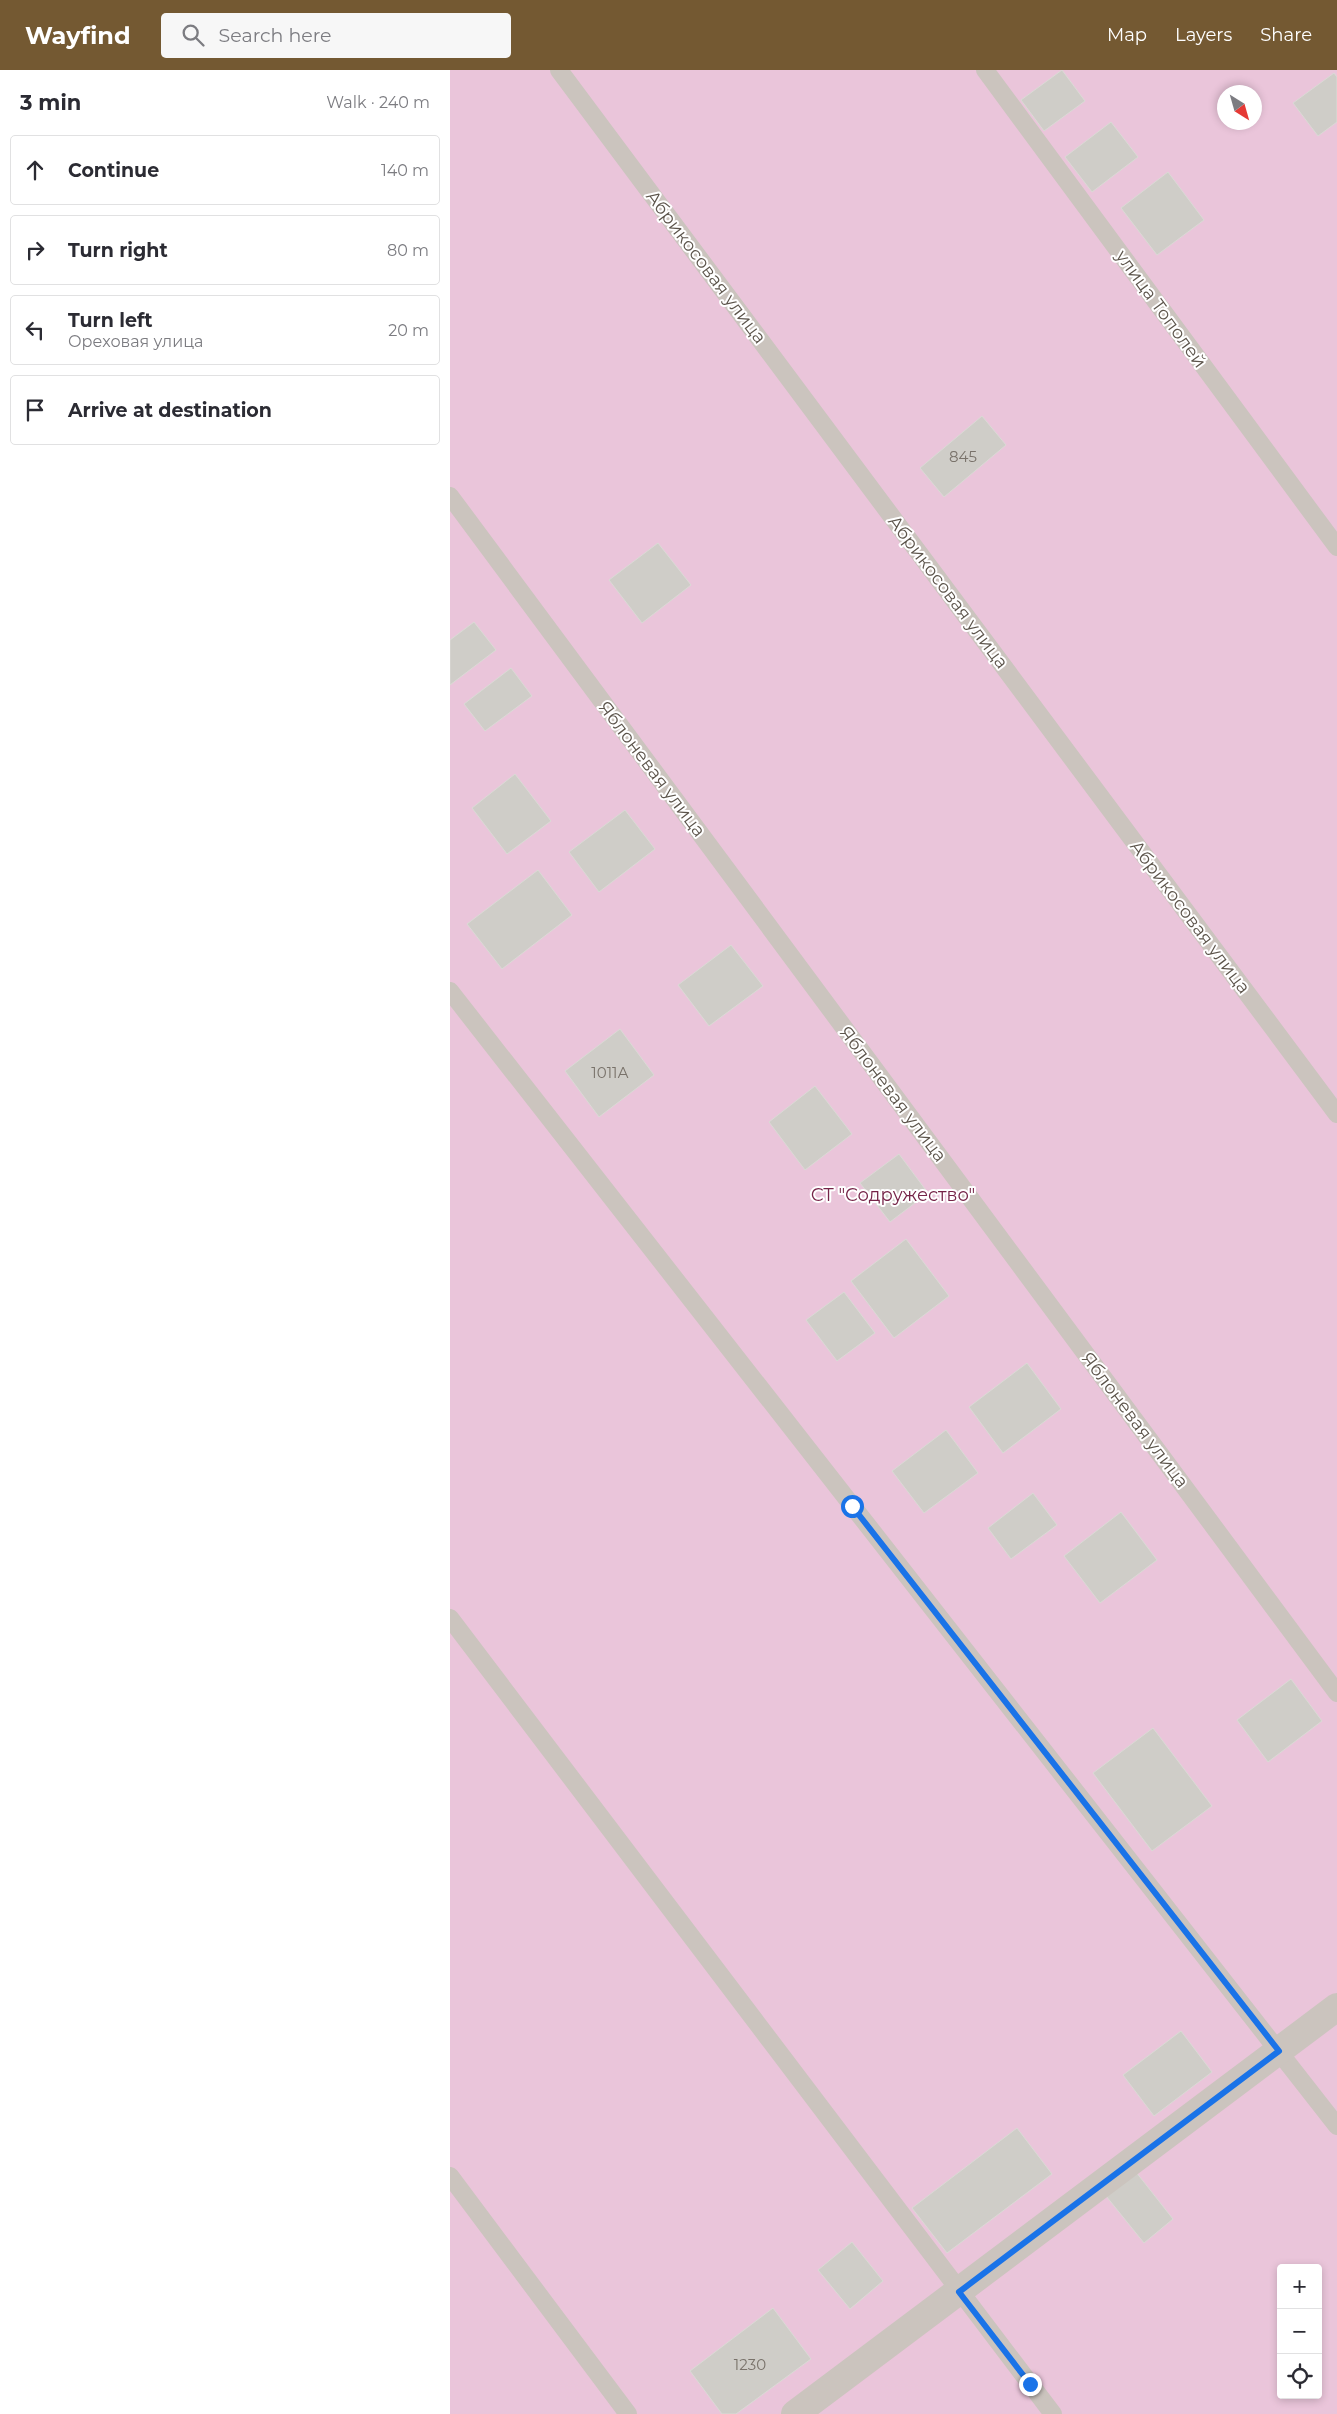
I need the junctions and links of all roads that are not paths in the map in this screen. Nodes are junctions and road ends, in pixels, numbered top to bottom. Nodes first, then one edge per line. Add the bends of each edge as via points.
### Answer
1 (559, 70) edge
2 (985, 70) edge
3 (450, 496) edge
4 (1337, 547) edge
5 (450, 991) edge
6 (1337, 1114) edge
7 (450, 1618) edge
8 (1337, 1693) edge
9 (1337, 2008) edge
10 (1279, 2051) junction
11 (1337, 2126) edge
12 (450, 2176) edge
13 (959, 2292) junction
14 (628, 2414) edge
15 (795, 2414) edge
16 (1054, 2414) edge

1 - 6 lane, Абрикосовая улица
2 - 4 lane, улица Тополей
3 - 8 lane, Яблоневая улица
5 - 10 lane
7 - 13 lane
9 - 10 street
10 - 11 lane
10 - 13 street
12 - 14 lane
13 - 15 street
13 - 16 lane

